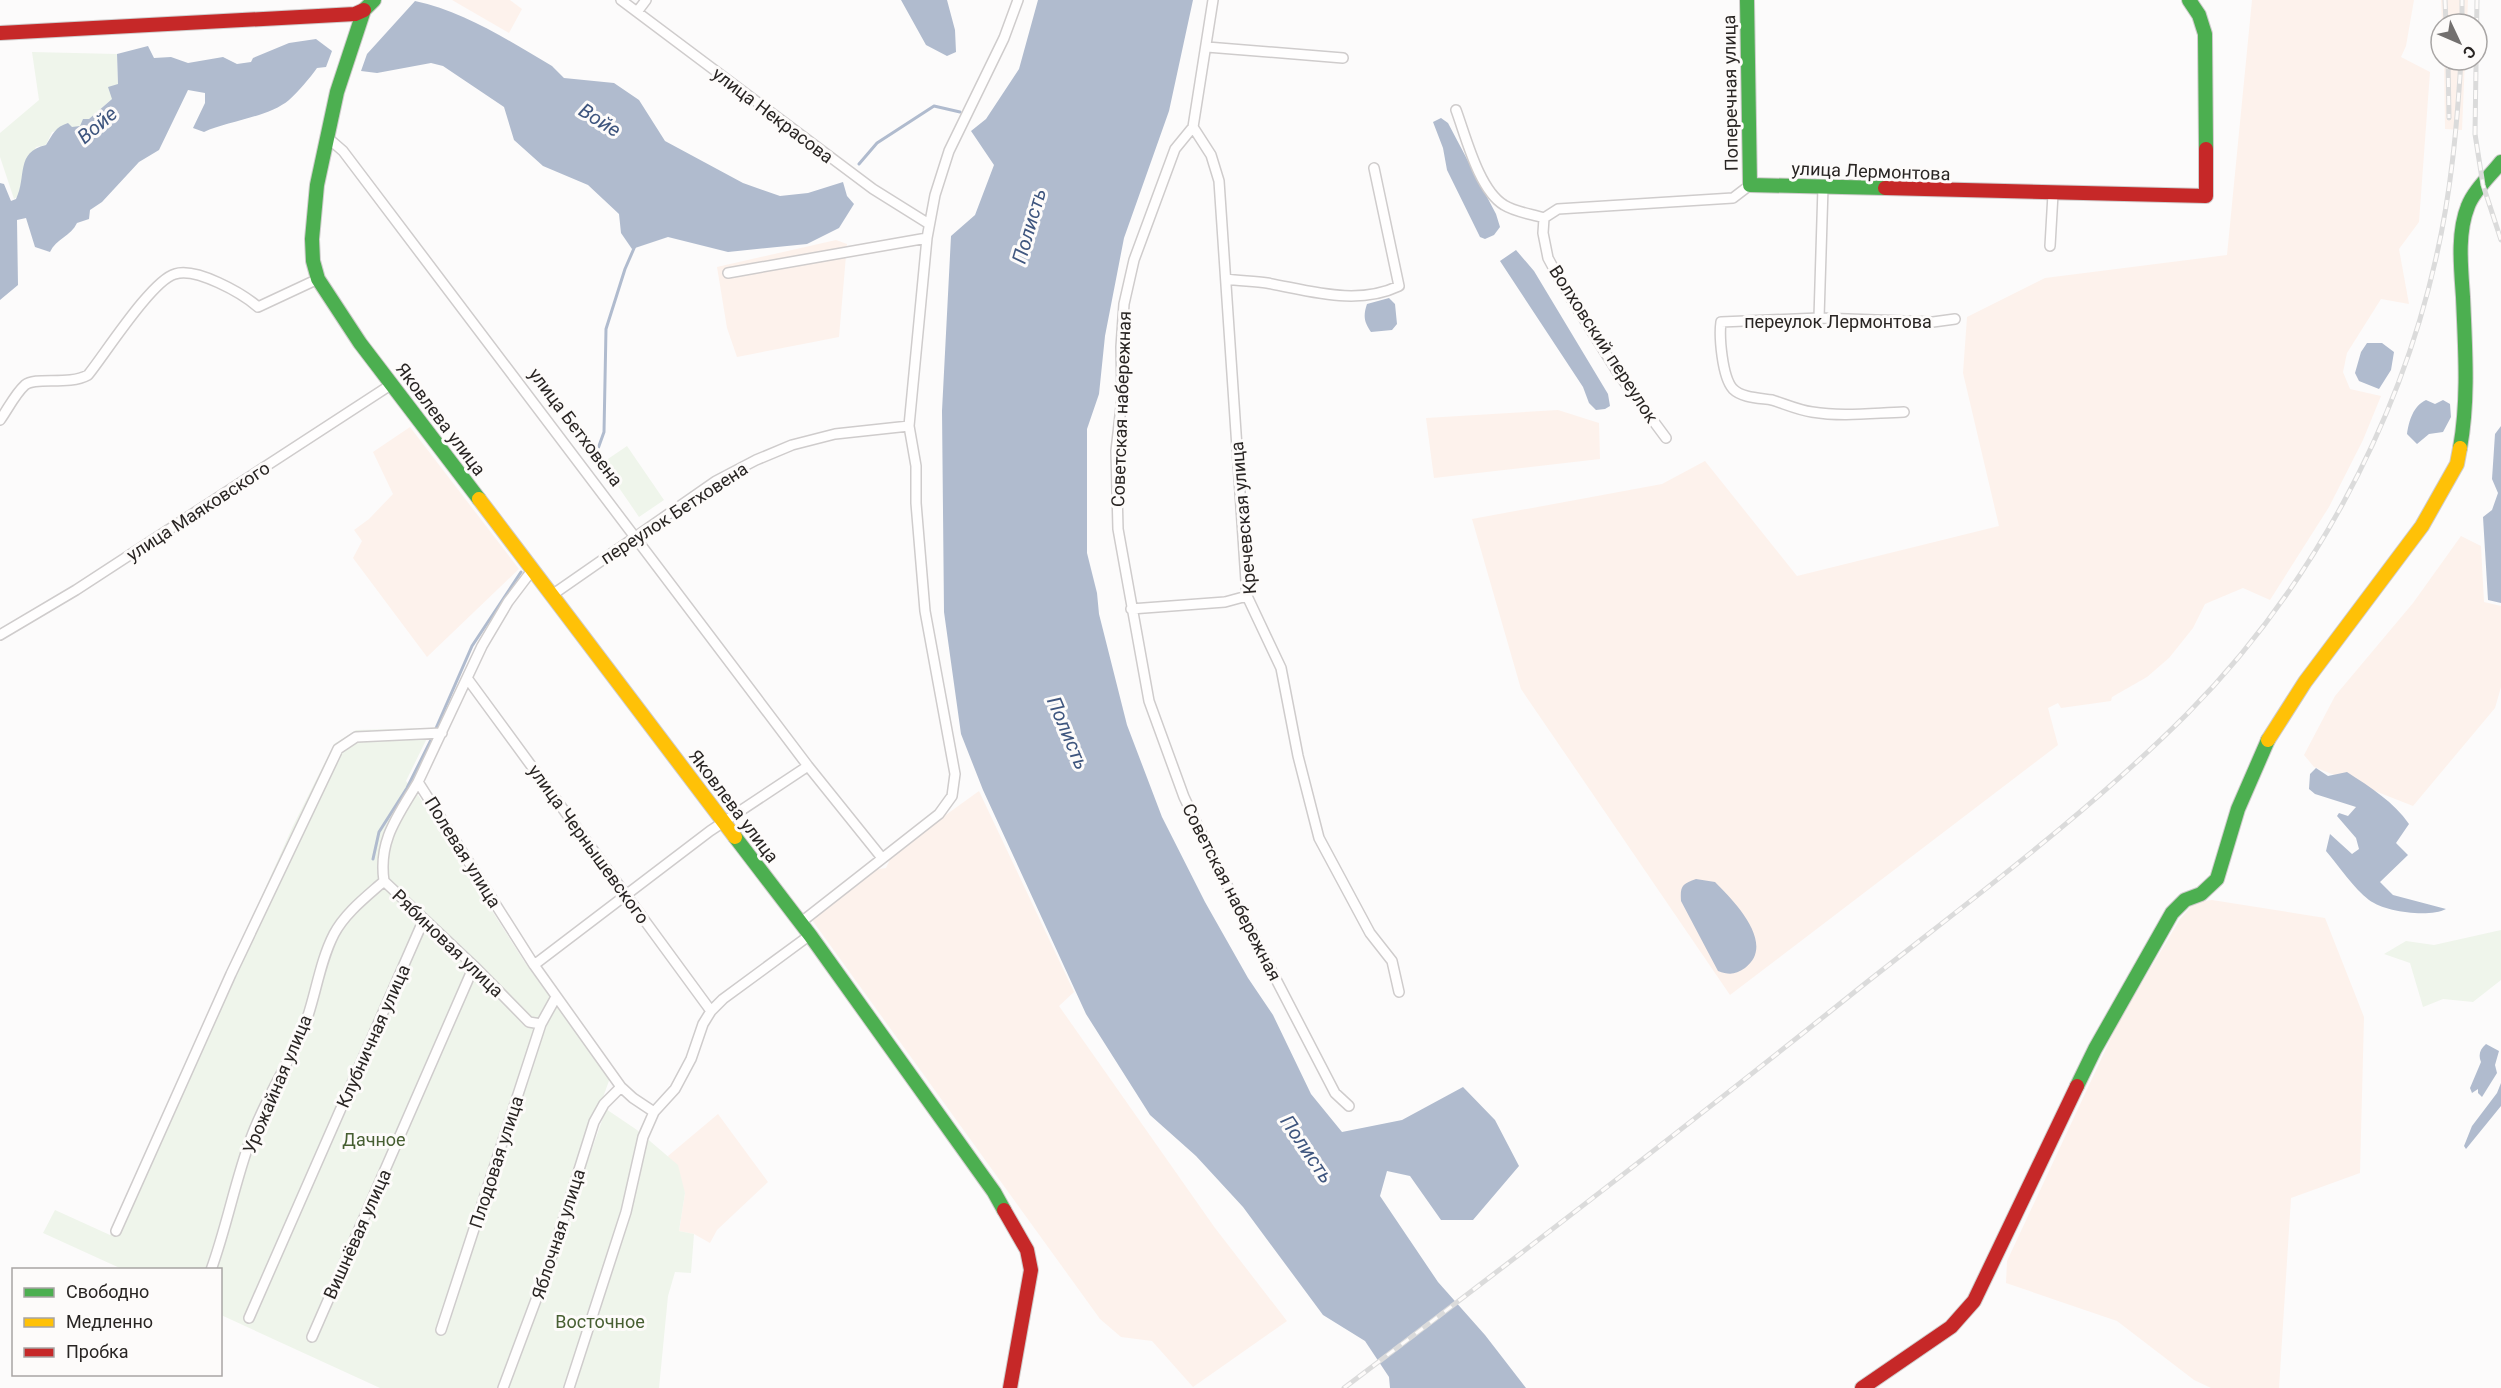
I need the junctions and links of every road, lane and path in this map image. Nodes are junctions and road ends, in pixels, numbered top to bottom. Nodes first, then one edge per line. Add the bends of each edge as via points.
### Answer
1 (621, 0) edge
2 (646, 0) edge
3 (1018, 0) edge
4 (1213, 0) edge
5 (1747, 0) edge
6 (2189, 0) edge
7 (369, 5) edge
8 (637, 12) junction
9 (0, 33) edge
10 (1207, 47) junction
11 (1343, 58) dead end
12 (1456, 111) dead end
13 (1193, 127) junction
14 (328, 138) junction
15 (2501, 162) edge
16 (1374, 168) dead end
17 (1750, 185) junction
18 (1823, 187) junction
19 (2054, 194) junction
20 (1544, 218) junction
21 (929, 224) junction
22 (927, 238) junction
23 (2050, 246) dead end
24 (728, 273) dead end
25 (318, 279) junction
26 (1226, 279) junction
27 (1819, 318) junction
28 (1955, 319) dead end
29 (392, 384) junction
30 (1904, 412) dead end
31 (0, 420) edge
32 (909, 426) junction
33 (1666, 438) dead end
34 (635, 535) junction
35 (532, 569) junction
36 (552, 595) junction
37 (1247, 596) junction
38 (1131, 609) junction
39 (0, 634) edge
40 (467, 678) junction
41 (442, 733) junction
42 (808, 766) junction
43 (418, 782) junction
44 (724, 824) junction
45 (882, 858) junction
46 (384, 881) junction
47 (627, 895) junction
48 (424, 919) junction
49 (800, 923) junction
50 (810, 935) junction
51 (534, 965) junction
52 (474, 966) junction
53 (1399, 992) dead end
54 (556, 997) junction
55 (711, 1011) junction
56 (541, 1024) junction
57 (621, 1087) junction
58 (1349, 1106) dead end
59 (654, 1112) junction
60 (116, 1231) dead end
61 (211, 1268) edge
62 (249, 1318) dead end
63 (441, 1330) dead end
64 (312, 1337) dead end
65 (503, 1388) edge
66 (569, 1388) edge
67 (1010, 1388) edge
68 (1862, 1388) edge

1 - 8 street, улица Некрасова
2 - 8 street
3 - 21 street via 1004,38 949,151
4 - 10 street, Советская набережная
5 - 17 street, Поперечная улица
6 - 19 street, улица Лермонтова via 2205,34 2206,195
7 - 9 street via 355,14
7 - 14 street via 342,74
8 - 21 street, улица Некрасова via 873,189
10 - 11 street
10 - 13 street, Советская набережная
12 - 20 street via 1492,194 1504,205
13 - 26 street, Кречевская улица via 1211,155 1219,181
13 - 38 street, Советская набережная via 1175,149 1134,260 1124,304 1122,398 1116,451 1119,529
14 - 25 street, Яковлева улица via 313,214 313,261
14 - 34 street, улица Бетховена via 343,151
15 - 68 street via 2469,202 2465,213 2462,281 2466,378 2462,437 2457,464 2441,495 2271,734 2238,809 2217,879 2172,913 2155,941 2095,1049 1974,1301 1951,1327
16 - 26 street via 1399,286 1383,294 1354,297
17 - 18 street, улица Лермонтова
17 - 20 street, улица Лермонтова via 1733,198 1558,208
18 - 19 street, улица Лермонтова
18 - 27 street
19 - 23 street
20 - 33 street, Волховский переулок via 1548,258 1562,284 1620,376
21 - 22 street
22 - 24 street
22 - 32 street
25 - 29 street, Яковлева улица
25 - 31 street via 258,307 244,295 190,272 173,274 157,285 88,375 78,381 34,381 26,385
26 - 37 street, Кречевская улица
27 - 28 street, переулок Лермонтова via 1933,322
27 - 30 street, переулок Лермонтова via 1721,322 1719,333 1727,379 1733,390 1810,412
29 - 35 street, Яковлева улица
29 - 39 street, улица Маяковского via 76,590
32 - 34 street, переулок Бетховена via 835,434 774,452 716,481
32 - 45 street via 916,466 924,611 955,774 952,796 939,814
34 - 36 street, переулок Бетховена
34 - 42 street, улица Бетховена
35 - 36 street, Яковлева улица
35 - 40 street, Полевая улица via 508,602
36 - 44 street, Яковлева улица
37 - 38 street via 1225,602
37 - 53 street, Кречевская улица via 1281,668 1319,838 1370,933 1392,961
38 - 58 street, Советская набережная via 1149,701 1184,797 1335,1093
40 - 41 street, Полевая улица
40 - 47 street, улица Чернышевского
41 - 43 street, Полевая улица
41 - 60 street via 356,737 338,749 231,974
42 - 44 street
42 - 45 street, улица Бетховена
43 - 46 street, Рябиновая улица via 389,832 382,854
43 - 51 street, Полевая улица
44 - 47 street
44 - 49 street, Яковлева улица
45 - 49 street
46 - 48 street, Рябиновая улица
46 - 61 street, Урожайная улица via 334,935 302,1033 251,1137
47 - 51 street
47 - 55 street, улица Чернышевского
48 - 52 street, Рябиновая улица
48 - 62 street, Клубничная улица
49 - 50 street, Яковлева улица
50 - 55 street
50 - 67 street, Яковлева улица via 994,1192 1027,1250 1030,1286
51 - 54 street, Полевая улица
52 - 56 street, Рябиновая улица via 529,1022
52 - 64 street, Вишнёвая улица
54 - 56 street, Плодовая улица
54 - 57 street, Полевая улица
55 - 59 street via 675,1089
56 - 63 street, Плодовая улица
57 - 59 street, Полевая улица
57 - 65 street, Яблочная улица via 604,1104 594,1122 549,1265
59 - 66 street via 643,1137 626,1212

